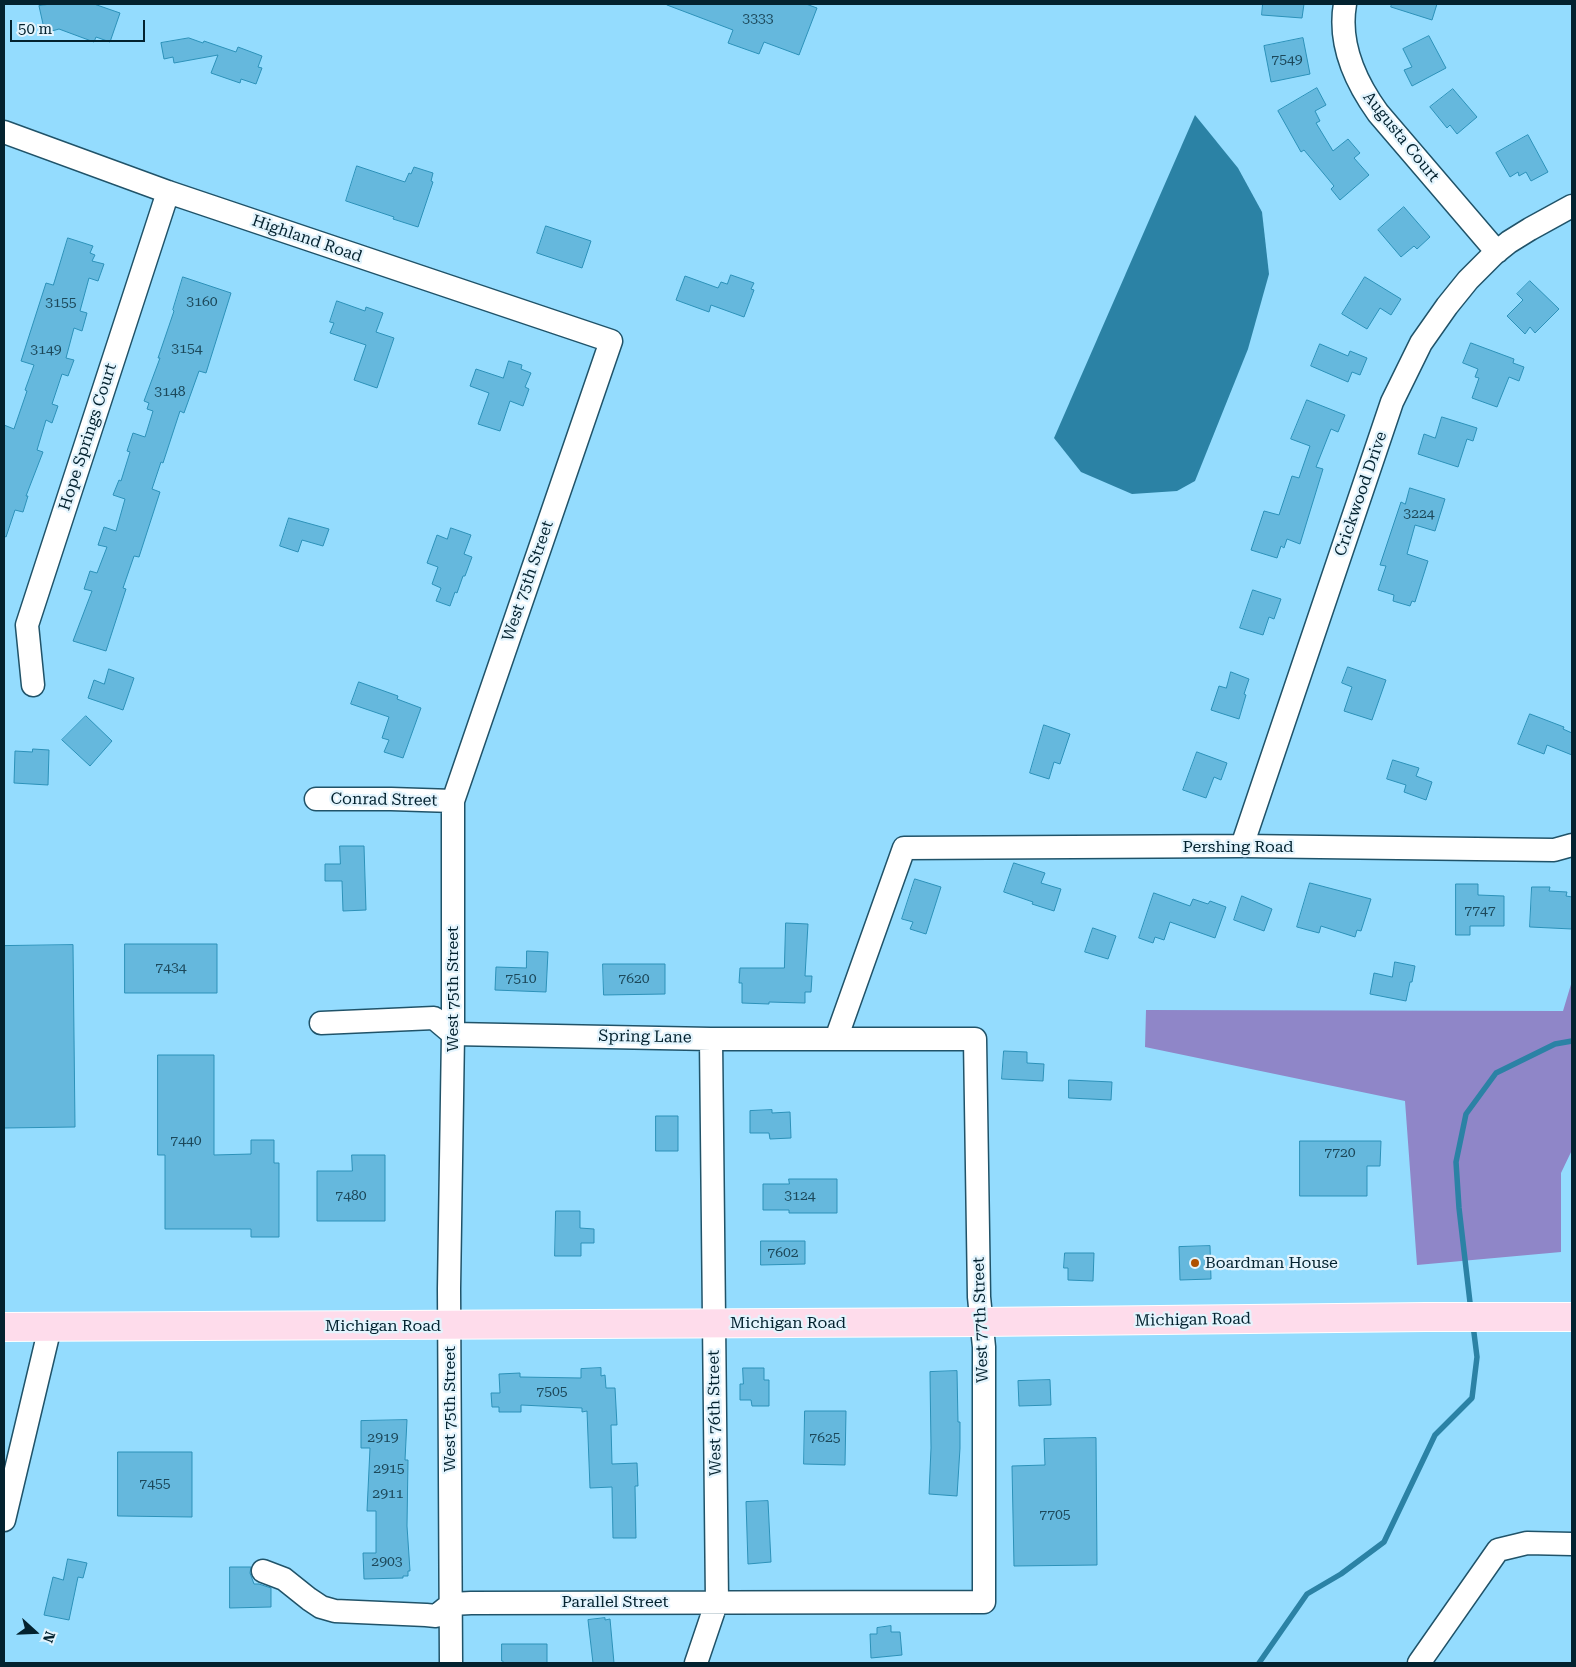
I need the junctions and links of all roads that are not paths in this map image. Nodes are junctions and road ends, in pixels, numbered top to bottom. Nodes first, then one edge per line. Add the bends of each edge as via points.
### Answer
1 (1345, 4) edge
2 (4, 132) edge
3 (168, 192) junction
4 (1572, 206) edge
5 (1497, 252) junction
6 (611, 341) joint
7 (33, 685) dead end
8 (316, 799) dead end
9 (453, 801) junction
10 (1572, 845) edge
11 (1242, 846) junction
12 (321, 1023) dead end
13 (453, 1034) junction
14 (711, 1039) junction
15 (836, 1039) junction
16 (975, 1039) joint
17 (1572, 1317) edge
18 (982, 1322) junction
19 (714, 1323) junction
20 (449, 1325) junction
21 (4, 1327) edge
22 (50, 1327) junction
23 (4, 1520) edge
24 (1572, 1545) edge
25 (262, 1571) dead end
26 (717, 1601) junction
27 (984, 1602) joint
28 (451, 1604) junction
29 (451, 1663) edge
30 (696, 1663) edge
31 (1419, 1663) edge

1 - 5 street, Augusta Court via 1348,54 1364,93
2 - 3 street, Highland Road
3 - 6 street, Highland Road
3 - 7 street, Hope Springs Court via 27,625
4 - 5 street, Crickwood Drive
5 - 11 street, Crickwood Drive via 1468,280 1435,322 1392,402
6 - 9 street, West 75th Street
8 - 9 street, Conrad Street
9 - 13 street, West 75th Street
10 - 11 street, Pershing Road via 1554,850
11 - 15 street, Pershing Road via 904,848
12 - 13 street via 434,1018
13 - 14 street, Spring Lane
13 - 20 street, West 75th Street
14 - 15 street, Spring Lane
14 - 19 street, West 76th Street
15 - 16 street, Spring Lane
16 - 18 street, West 77th Street
17 - 18 main road, Michigan Road
18 - 19 main road, Michigan Road
18 - 27 street, West 77th Street
19 - 20 main road, Michigan Road
19 - 26 street, West 76th Street
20 - 22 main road, Michigan Road
20 - 28 street, West 75th Street
21 - 22 main road, Michigan Road
22 - 23 street
24 - 31 street via 1527,1543 1498,1550
25 - 28 street, Parallel Street via 284,1579 315,1603 335,1611 436,1616
26 - 27 street, Parallel Street
26 - 28 street, Parallel Street
26 - 30 street, West 76th Street
28 - 29 street, West 75th Street

